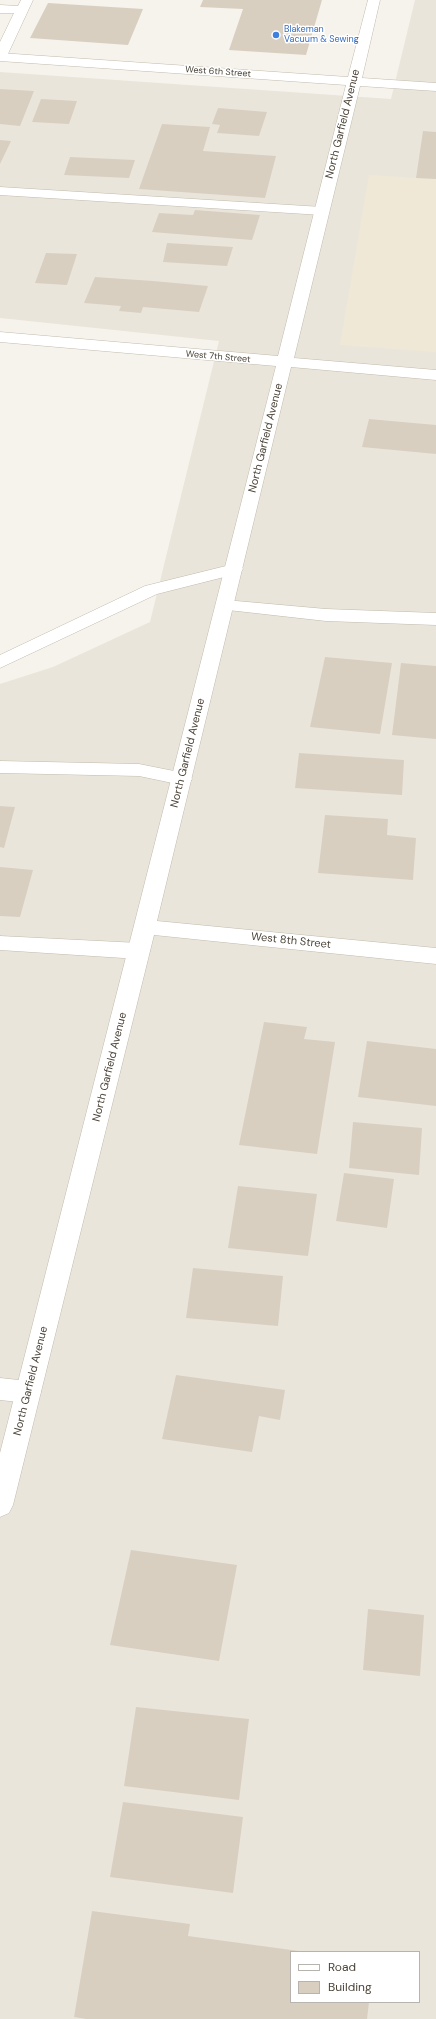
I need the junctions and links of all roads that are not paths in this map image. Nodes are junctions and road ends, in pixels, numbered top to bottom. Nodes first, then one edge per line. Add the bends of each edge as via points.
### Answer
1 (374, 0) edge
2 (25, 5) edge
3 (0, 9) edge
4 (0, 56) edge
5 (354, 81) junction
6 (436, 87) edge
7 (0, 191) edge
8 (322, 211) junction
9 (0, 337) edge
10 (285, 363) junction
11 (436, 375) edge
12 (234, 568) junction
13 (225, 606) junction
14 (436, 619) edge
15 (0, 662) edge
16 (0, 767) edge
17 (182, 779) junction
18 (145, 927) junction
19 (0, 943) edge
20 (139, 951) junction
21 (436, 956) edge
22 (0, 1389) edge
23 (28, 1392) junction
24 (0, 1505) edge

1 - 5 street, North Garfield Avenue
2 - 3 street
2 - 4 street
4 - 5 street, West 6th Street
5 - 6 street, West 6th Street
5 - 8 street, North Garfield Avenue
7 - 8 street
8 - 10 street, North Garfield Avenue
9 - 10 street, West 7th Street
10 - 11 street, West 7th Street
10 - 12 street, North Garfield Avenue
12 - 13 street, North Garfield Avenue
12 - 15 street via 151,590
13 - 14 street via 326,615
13 - 17 street, North Garfield Avenue
16 - 17 street via 139,770
17 - 18 street, North Garfield Avenue
18 - 20 street, North Garfield Avenue
18 - 21 street, West 8th Street
19 - 20 street
20 - 23 street, North Garfield Avenue
22 - 23 street
23 - 24 street, North Garfield Avenue

